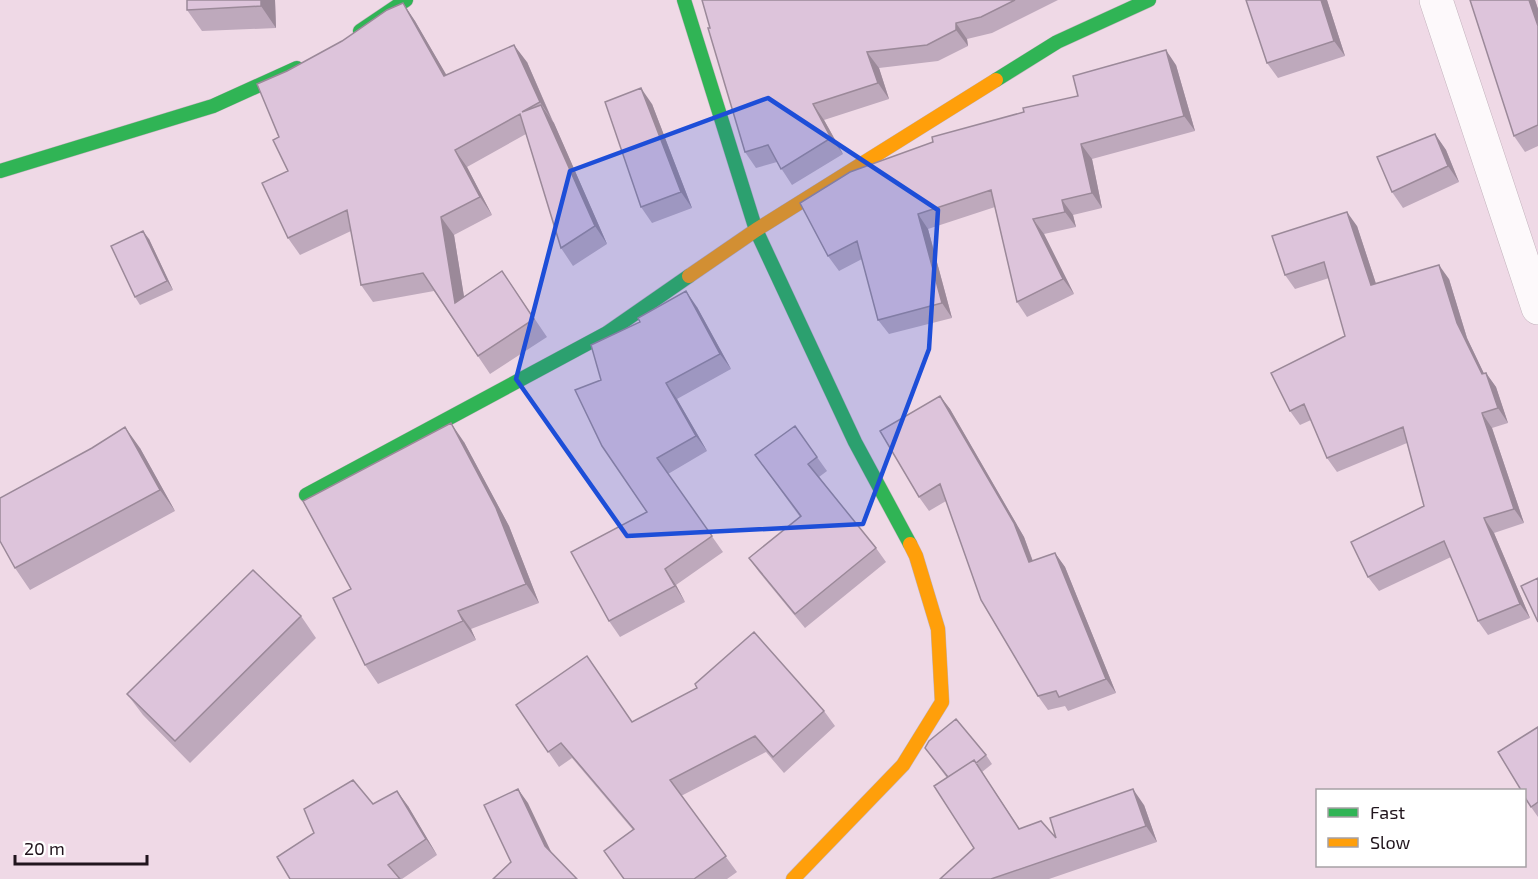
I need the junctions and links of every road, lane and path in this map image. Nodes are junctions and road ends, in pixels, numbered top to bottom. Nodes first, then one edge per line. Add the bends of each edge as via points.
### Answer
1 (405, 0) edge
2 (684, 0) edge
3 (1149, 0) edge
4 (1436, 0) edge
5 (345, 42) edge
6 (309, 62) edge
7 (0, 171) edge
8 (756, 230) junction
9 (1538, 308) edge
10 (306, 495) dead end
11 (793, 879) edge

1 - 5 street
2 - 8 street
3 - 8 street via 1057,42
4 - 9 street
6 - 7 street via 213,106
8 - 10 street via 607,333
8 - 11 street via 855,442 916,556 939,639 942,702 903,765

